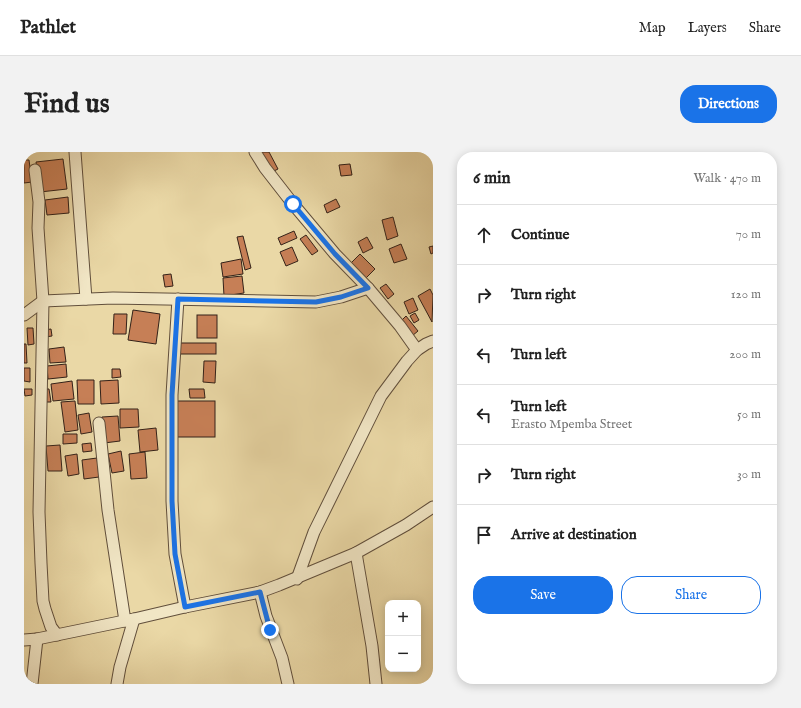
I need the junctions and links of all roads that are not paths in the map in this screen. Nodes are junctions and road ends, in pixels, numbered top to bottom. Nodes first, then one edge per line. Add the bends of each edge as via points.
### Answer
1 (75, 152) edge
2 (255, 152) edge
3 (35, 170) dead end
4 (368, 288) junction
5 (86, 299) junction
6 (178, 299) junction
7 (43, 301) junction
8 (24, 315) edge
9 (433, 341) edge
10 (417, 350) junction
11 (99, 423) dead end
12 (433, 508) edge
13 (356, 553) junction
14 (297, 579) junction
15 (260, 592) junction
16 (185, 607) junction
17 (130, 620) junction
18 (56, 634) junction
19 (37, 639) junction
20 (24, 640) edge
21 (32, 684) edge
22 (117, 684) edge
23 (288, 684) edge
24 (376, 684) edge

1 - 5 street
2 - 4 street via 265,168 335,254
3 - 7 street via 39,202 38,228
4 - 6 street via 316,302
4 - 10 street
5 - 6 street
5 - 7 street
6 - 16 street via 172,395 172,501 175,554
7 - 8 street
7 - 18 street via 39,512 44,605
9 - 10 street
10 - 14 street via 381,396 314,532
11 - 17 street via 108,510
12 - 13 street
13 - 14 street
13 - 24 street
14 - 15 street
15 - 16 street
15 - 23 street
16 - 17 street
17 - 18 street
17 - 22 street
18 - 19 street
19 - 20 street
19 - 21 street

